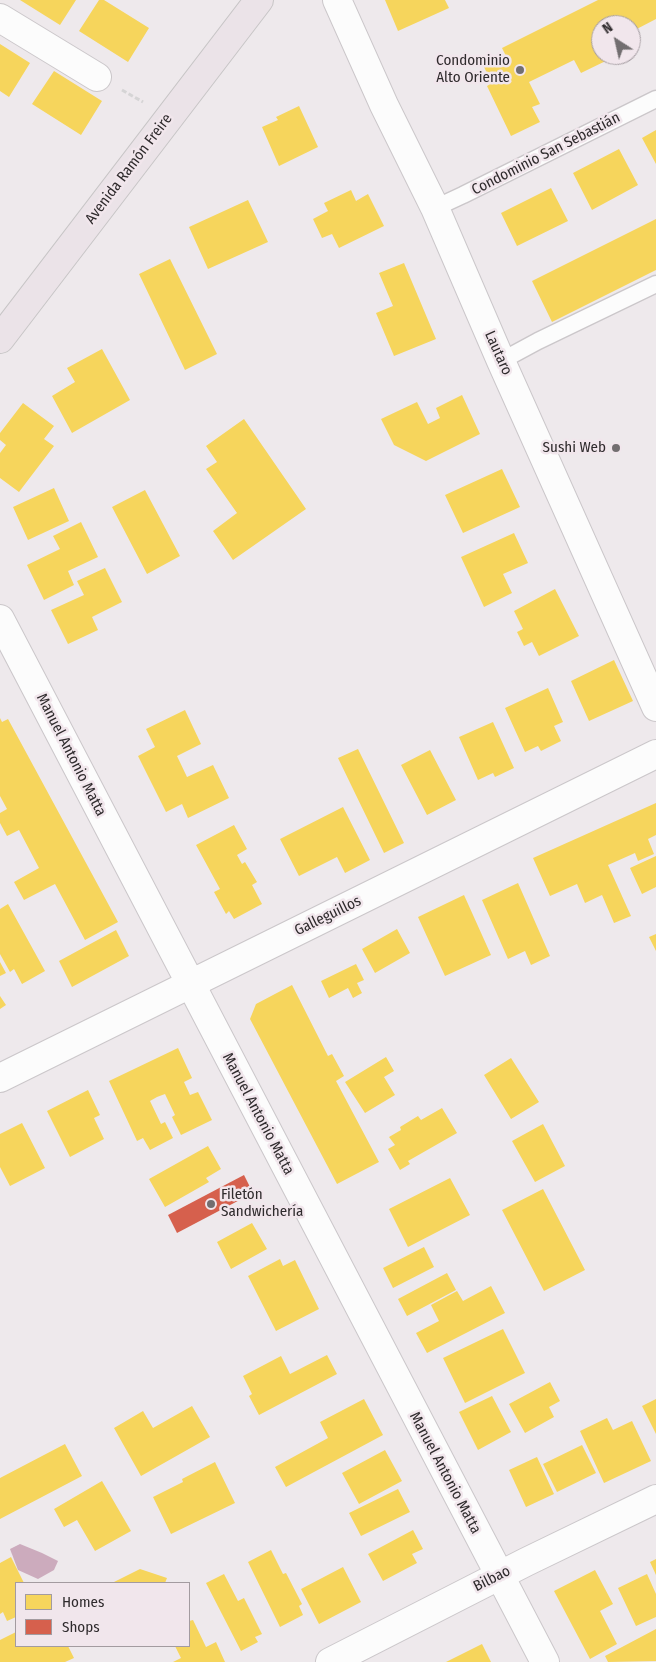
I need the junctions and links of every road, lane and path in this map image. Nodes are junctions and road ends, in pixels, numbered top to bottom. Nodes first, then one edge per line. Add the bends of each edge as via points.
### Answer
1 (259, 0) edge
2 (336, 0) edge
3 (0, 18) edge
4 (97, 77) dead end
5 (656, 99) edge
6 (435, 208) junction
7 (656, 284) edge
8 (0, 339) edge
9 (501, 361) junction
10 (0, 619) edge
11 (656, 707) edge
12 (656, 754) edge
13 (190, 985) junction
14 (0, 1078) edge
15 (656, 1499) edge
16 (499, 1576) junction
17 (330, 1662) edge
18 (545, 1662) edge

1 - 8 main road, Avenida Ramón Freire
2 - 6 street, Lautaro
3 - 4 street
5 - 6 lane, Condominio San Sebastián
6 - 9 street, Lautaro
7 - 9 lane
9 - 11 street, Lautaro
10 - 13 street, Manuel Antonio Matta
12 - 13 street, Galleguillos
13 - 14 street, Galleguillos
13 - 16 street, Manuel Antonio Matta
15 - 16 street, Bilbao
16 - 17 street, Bilbao
16 - 18 street, Manuel Antonio Matta

